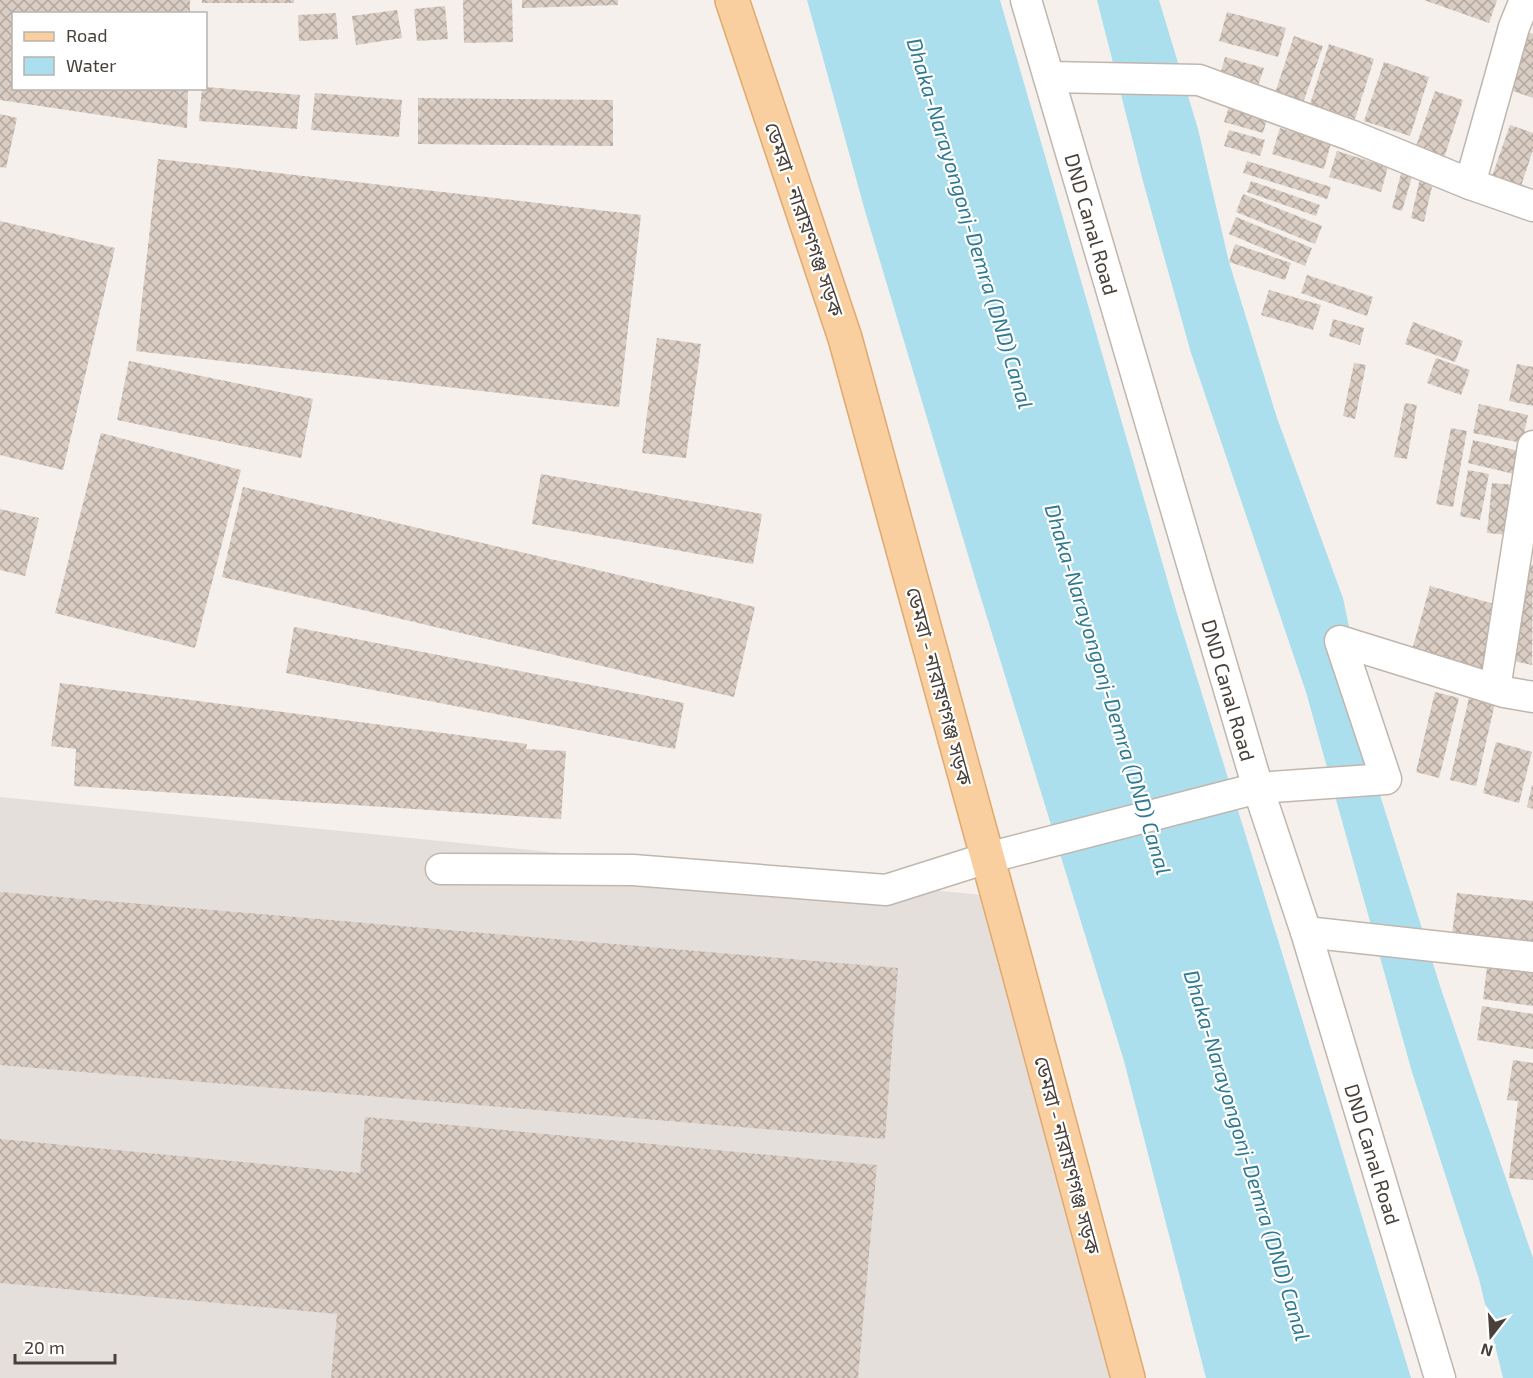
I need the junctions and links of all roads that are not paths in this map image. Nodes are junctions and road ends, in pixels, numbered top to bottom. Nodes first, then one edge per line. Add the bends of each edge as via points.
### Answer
1 (732, 0) edge
2 (1026, 0) edge
3 (1525, 0) edge
4 (1049, 77) junction
5 (1470, 184) junction
6 (1533, 206) edge
7 (1533, 446) edge
8 (1495, 689) junction
9 (1533, 697) edge
10 (1258, 788) junction
11 (987, 858) junction
12 (441, 868) dead end
13 (1306, 932) junction
14 (1533, 957) edge
15 (1128, 1378) edge
16 (1440, 1378) edge

1 - 11 main road, ডেমরা - নারায়ণগঞ্জ সড়ক via 845,338
2 - 4 street, DND Canal Road
3 - 5 street
4 - 5 street via 1199,80
4 - 10 street, DND Canal Road
5 - 6 street
7 - 8 street
8 - 9 street
8 - 10 street via 1340,641 1386,779
10 - 11 street
10 - 13 street, DND Canal Road
11 - 12 street via 886,890 633,870
11 - 15 main road, ডেমরা - নারায়ণগঞ্জ সড়ক
13 - 14 street
13 - 16 street, DND Canal Road

